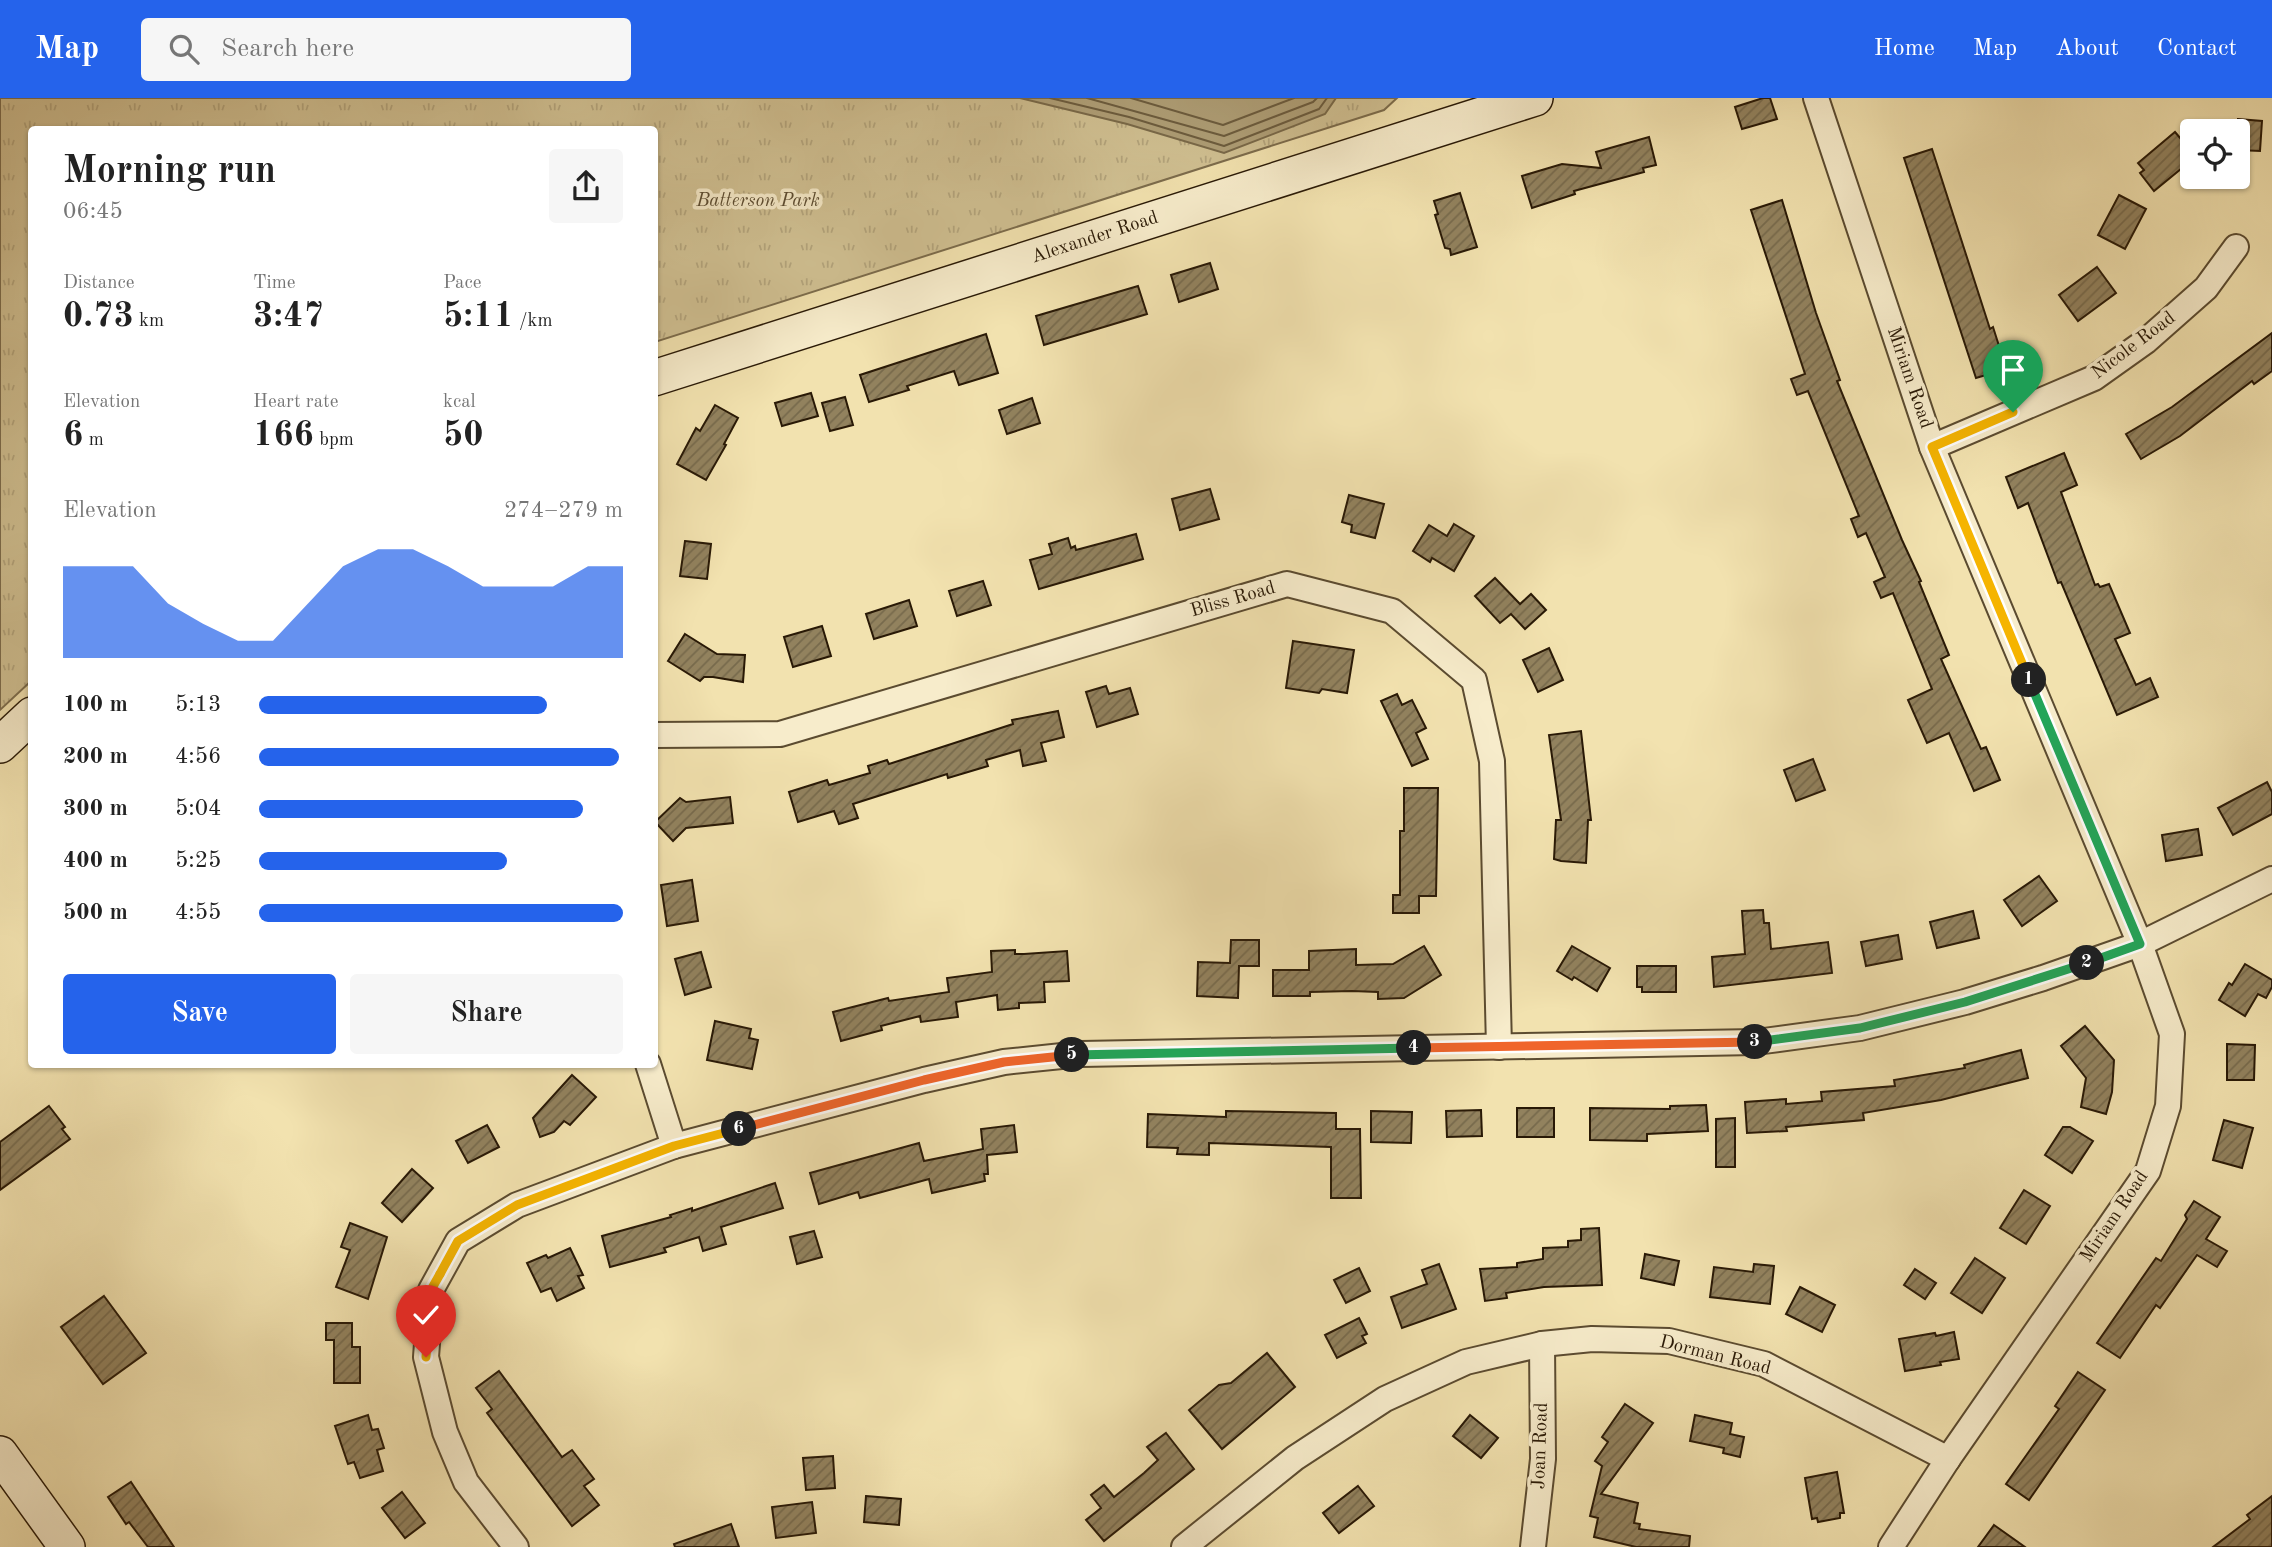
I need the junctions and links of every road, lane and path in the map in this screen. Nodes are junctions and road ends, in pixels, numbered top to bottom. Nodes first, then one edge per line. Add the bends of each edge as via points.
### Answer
1 (1535, 98) edge
2 (1816, 98) edge
3 (2236, 247) dead end
4 (658, 377) edge
5 (1932, 447) junction
6 (28, 719) edge
7 (658, 735) edge
8 (0, 745) edge
9 (2272, 879) edge
10 (2140, 944) junction
11 (1499, 1047) junction
12 (649, 1068) edge
13 (674, 1146) junction
14 (1542, 1345) junction
15 (0, 1454) edge
16 (1948, 1459) junction
17 (67, 1547) edge
18 (516, 1547) edge
19 (1184, 1547) edge
20 (1533, 1547) edge
21 (1891, 1547) edge

1 - 4 street, Alexander Road
2 - 5 street, Miriam Road
3 - 5 street, Nicole Road via 2206,288 2146,341 2094,378
5 - 10 street, Miriam Road
6 - 8 street
7 - 11 street, Bliss Road via 780,734 1287,584 1392,611 1474,680 1492,761
9 - 10 street
10 - 11 street via 1965,1002 1860,1028 1756,1042
10 - 16 street, Miriam Road via 2172,1034 2168,1106 2148,1171
11 - 13 street via 1081,1054 1004,1062
12 - 13 street
13 - 18 street via 517,1205 458,1241 431,1290 426,1357 445,1432 466,1482
14 - 16 street, Dorman Road via 1592,1339 1669,1341 1764,1364
14 - 19 street, Dorman Road via 1466,1362 1385,1399 1295,1458
14 - 20 street, Joan Road via 1543,1460
15 - 17 street
16 - 21 street, Miriam Road

